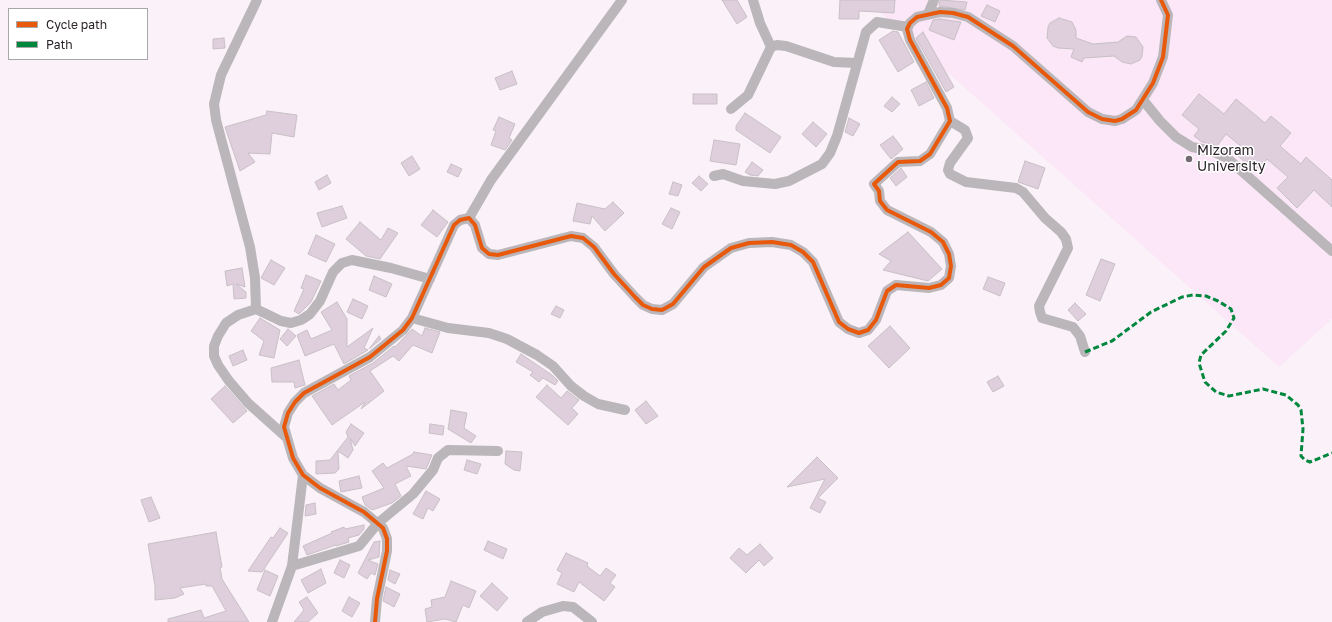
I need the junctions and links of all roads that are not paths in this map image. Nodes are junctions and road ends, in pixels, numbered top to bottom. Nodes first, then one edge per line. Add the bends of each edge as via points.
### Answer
1 (257, 0) edge
2 (622, 0) edge
3 (754, 0) edge
4 (934, 0) edge
5 (1161, 0) edge
6 (928, 14) junction
7 (908, 27) junction
8 (771, 47) junction
9 (858, 63) junction
10 (1143, 100) junction
11 (731, 109) dead end
12 (950, 121) junction
13 (714, 176) dead end
14 (469, 218) junction
15 (1332, 252) edge
16 (430, 279) junction
17 (256, 309) junction
18 (412, 318) junction
19 (1085, 352) dead end
20 (625, 410) dead end
21 (286, 437) junction
22 (498, 451) dead end
23 (303, 475) junction
24 (378, 523) junction
25 (292, 566) junction
26 (272, 622) edge
27 (375, 622) edge
28 (526, 622) edge
29 (592, 622) edge

1 - 17 street via 221,75 214,104 250,247
2 - 14 street via 491,180
3 - 8 street via 760,23
4 - 6 street
5 - 10 street via 1168,15 1163,57
6 - 7 street via 914,19
6 - 10 street via 953,13 986,27 1013,46 1088,112 1102,119 1122,119 1136,110
7 - 9 street via 883,22 871,25 866,32
7 - 12 street via 910,40 947,108
8 - 9 street via 786,46 834,62
8 - 11 street via 748,95
9 - 13 street via 837,136 822,164 789,181 775,184 743,181 723,174
10 - 15 street via 1176,137 1192,147 1212,151 1227,158
12 - 14 street via 930,154 920,161 898,162 874,184 879,191 880,201 887,210 931,232 943,242 949,254 949,278 941,285 929,288 896,285 887,291 876,320 868,330 859,333 839,322 813,262 791,245 772,242 749,243 731,248 704,267 674,304 662,310 652,309 635,297 594,246 583,238 571,236 498,255 489,254 482,248 475,225
12 - 19 street via 968,134 968,138 950,163 950,174 966,182 1016,188 1023,192 1066,239 1068,248 1039,306 1040,312 1042,318 1073,327 1080,336
14 - 16 street via 454,225
16 - 17 street via 352,260 342,263 333,272 320,301 310,314 301,320 291,323 281,321
16 - 18 street
17 - 21 street via 238,315 226,323 214,346 214,356 229,381 248,403
18 - 20 street via 507,339 537,354 584,396 598,404
18 - 21 street via 391,341 370,356 304,393 288,413 284,427
21 - 23 street via 293,458
22 - 24 street via 448,450 438,458 433,470 413,494
23 - 24 street
23 - 25 street
24 - 25 street via 359,546
24 - 27 street via 387,539 387,551
25 - 26 street
28 - 29 street via 542,612 563,606 577,609

